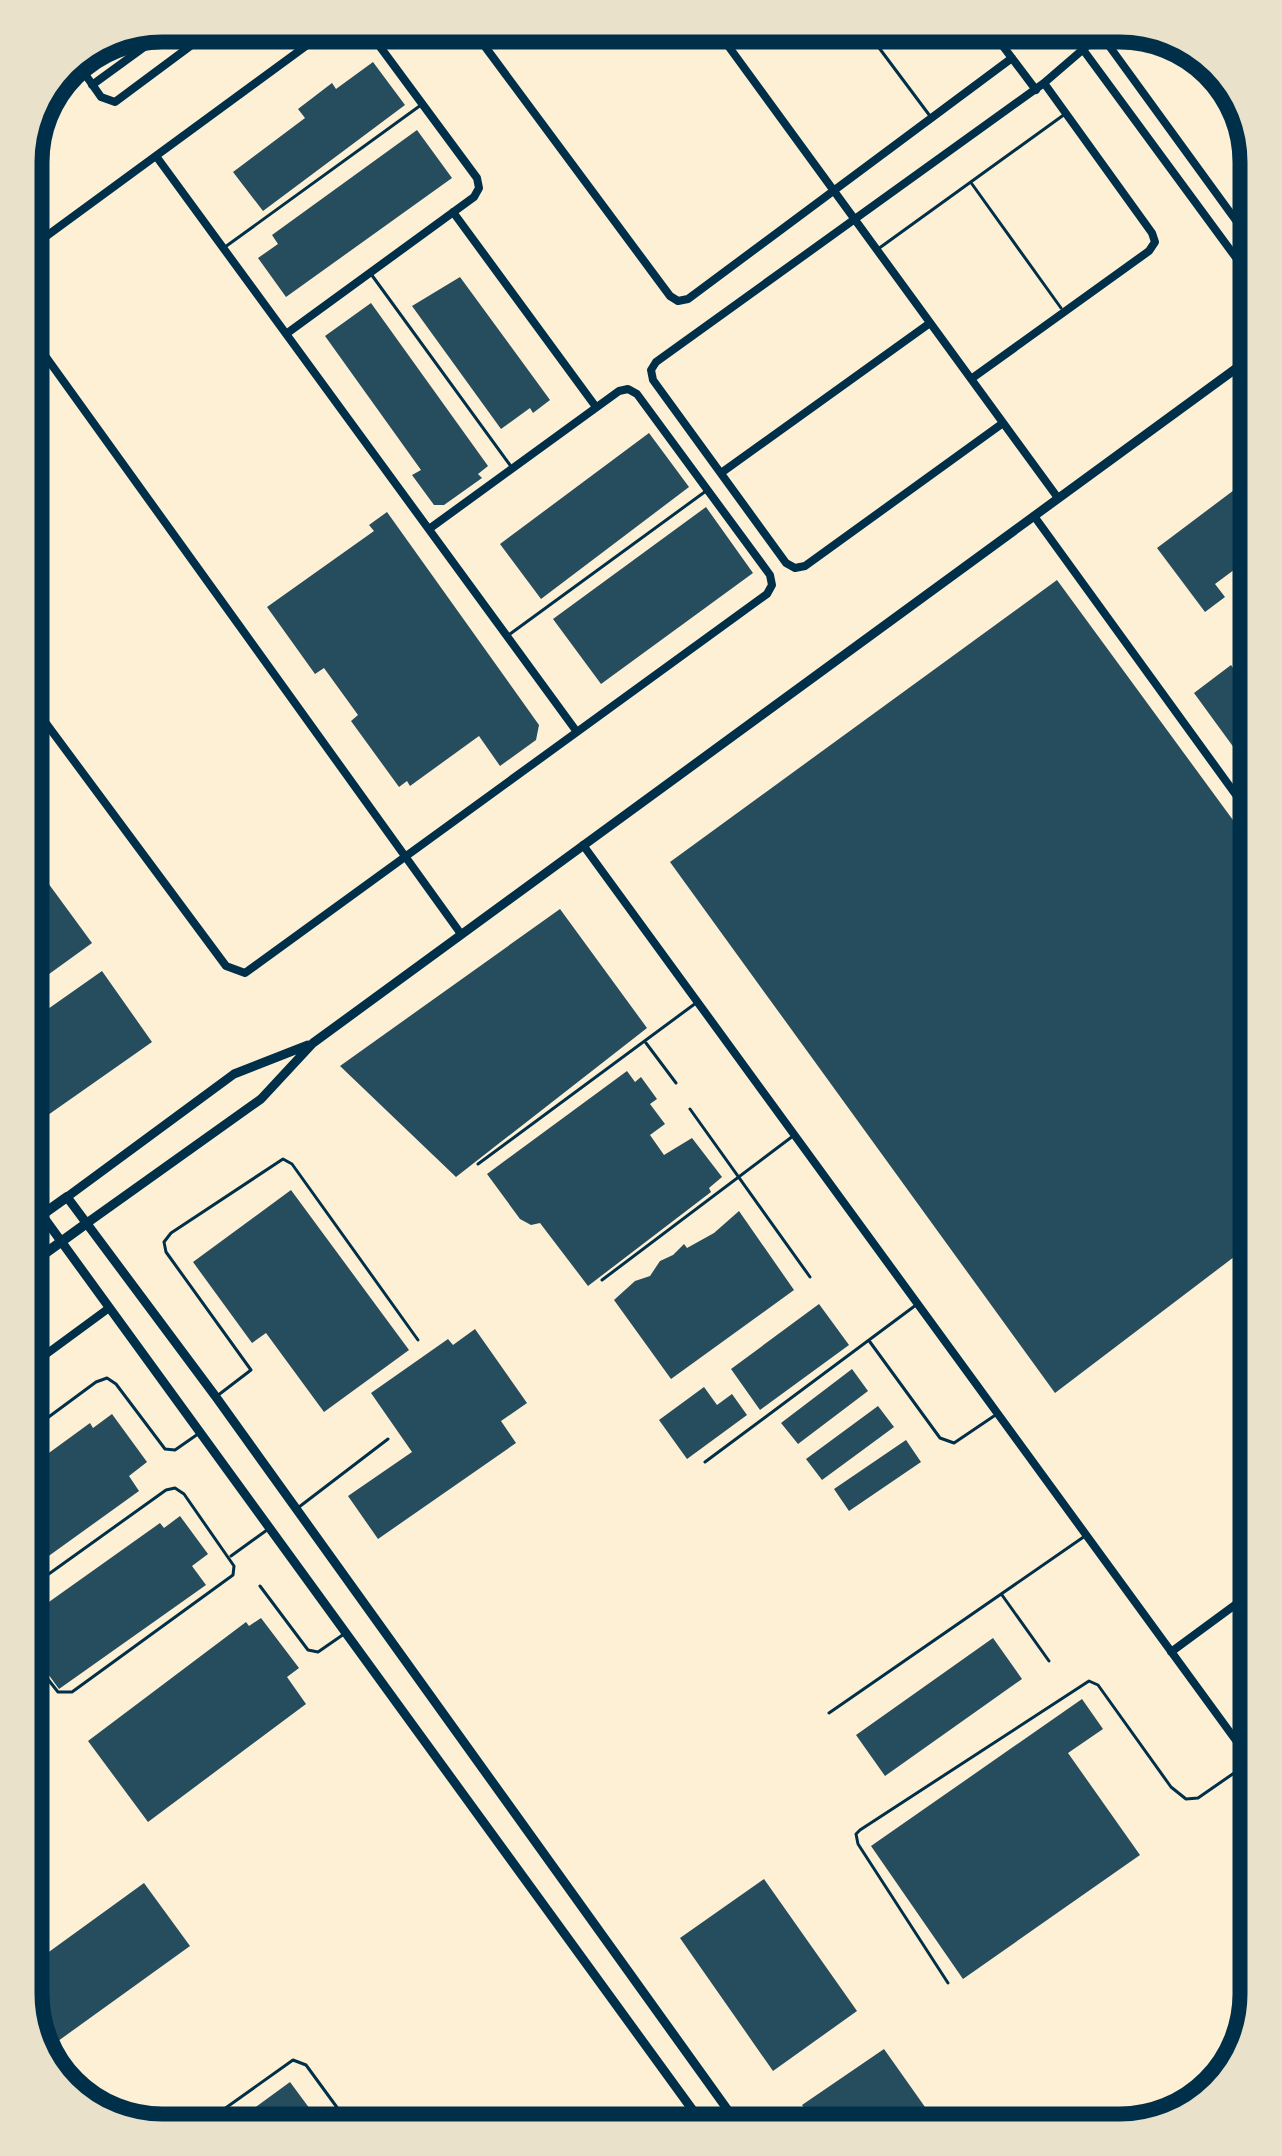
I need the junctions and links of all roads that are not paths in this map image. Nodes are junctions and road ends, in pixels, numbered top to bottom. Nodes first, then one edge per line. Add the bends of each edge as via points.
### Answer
1 (196, 42) edge
2 (311, 42) edge
3 (376, 42) edge
4 (482, 42) edge
5 (725, 42) edge
6 (875, 42) edge
7 (1000, 42) edge
8 (1077, 42) edge
9 (1092, 42) edge
10 (1106, 42) edge
11 (150, 43) edge
12 (1083, 50) junction
13 (1012, 58) junction
14 (83, 72) edge
15 (92, 85) junction
16 (1040, 86) junction
17 (422, 104) junction
18 (1066, 113) junction
19 (931, 118) junction
20 (156, 156) junction
21 (970, 183) junction
22 (834, 190) junction
23 (453, 212) junction
24 (855, 219) junction
25 (1240, 226) edge
26 (42, 239) edge
27 (224, 248) junction
28 (877, 250) junction
29 (1240, 263) edge
30 (370, 273) junction
31 (1064, 312) junction
32 (930, 323) junction
33 (286, 334) junction
34 (42, 353) edge
35 (1240, 365) edge
36 (971, 380) junction
37 (596, 407) junction
38 (1003, 423) junction
39 (512, 468) junction
40 (721, 473) junction
41 (707, 490) junction
42 (1058, 498) junction
43 (1034, 516) junction
44 (429, 529) junction
45 (507, 636) junction
46 (42, 718) edge
47 (577, 732) junction
48 (1240, 800) edge
49 (583, 845) junction
50 (406, 857) junction
51 (461, 934) junction
52 (698, 1002) junction
53 (645, 1041) junction
54 (313, 1042) junction
55 (676, 1083) dead end
56 (690, 1109) dead end
57 (794, 1135) junction
58 (478, 1164) dead end
59 (739, 1177) junction
60 (68, 1197) junction
61 (42, 1215) joint
62 (87, 1222) junction
63 (61, 1241) junction
64 (42, 1255) edge
65 (809, 1277) dead end
66 (602, 1280) dead end
67 (918, 1304) junction
68 (110, 1308) junction
69 (418, 1340) dead end
70 (868, 1340) junction
71 (42, 1357) edge
72 (216, 1397) junction
73 (998, 1414) junction
74 (42, 1422) edge
75 (200, 1432) junction
76 (388, 1438) dead end
77 (706, 1462) dead end
78 (294, 1511) junction
79 (268, 1529) junction
80 (1086, 1535) junction
81 (230, 1557) junction
82 (42, 1579) edge
83 (260, 1586) dead end
84 (1001, 1594) junction
85 (1240, 1601) edge
86 (346, 1633) junction
87 (1171, 1652) junction
88 (1049, 1660) dead end
89 (42, 1672) edge
90 (829, 1713) dead end
91 (1240, 1746) edge
92 (1240, 1769) edge
93 (948, 1983) dead end
94 (217, 2114) edge
95 (342, 2114) edge
96 (696, 2114) edge
97 (731, 2114) edge

1 - 15 street via 119,100 104,100
2 - 20 street
3 - 17 street
4 - 22 street via 674,299 688,299
5 - 22 street
6 - 19 lane
7 - 13 street
8 - 12 street
9 - 12 street
10 - 25 street
11 - 15 street
12 - 16 street
12 - 29 street
13 - 16 street
13 - 19 street
14 - 15 street
16 - 18 street
16 - 24 street
17 - 23 street via 479,183
17 - 27 lane
18 - 21 lane
18 - 31 street via 1152,233 1153,247
19 - 22 street
20 - 26 street
20 - 27 street
21 - 28 lane
21 - 31 lane
22 - 24 street
23 - 30 street
23 - 37 street
24 - 28 street
24 - 40 street via 653,366 653,380
27 - 33 street
28 - 32 street
30 - 33 street
30 - 39 lane
31 - 36 street
32 - 36 street
32 - 40 street
33 - 44 street
34 - 50 street
35 - 42 street
36 - 38 street
37 - 39 street
37 - 41 street via 633,390
38 - 40 street via 800,568 786,563
38 - 42 street
39 - 44 street
41 - 45 lane
41 - 47 street via 770,575 770,590
42 - 43 street
43 - 48 street
43 - 49 street
44 - 45 street
45 - 47 street
46 - 50 street via 232,971 252,970
47 - 50 street
49 - 51 street
49 - 52 street
50 - 51 street
51 - 54 street
52 - 53 lane
52 - 57 street
53 - 55 lane
53 - 58 lane
54 - 60 street via 234,1075
54 - 62 street via 261,1099
56 - 59 lane
57 - 59 lane
57 - 67 street
59 - 65 lane
59 - 66 lane
60 - 61 main road
60 - 62 street
61 - 63 street
62 - 63 main road
62 - 72 street
63 - 64 main road
63 - 68 street
67 - 70 lane
67 - 73 street
68 - 71 street
68 - 75 street
69 - 72 lane via 283,1159 164,1242 250,1370
70 - 73 lane via 940,1438 954,1443
70 - 77 lane
72 - 78 street
73 - 80 street
74 - 75 lane via 107,1378 165,1449
75 - 79 street
76 - 78 lane
78 - 97 street
79 - 81 lane
79 - 86 street
80 - 84 lane
80 - 87 street
81 - 82 lane via 176,1488
81 - 89 lane via 233,1575 72,1692 58,1692
83 - 86 lane via 308,1650
84 - 88 lane
84 - 90 lane
85 - 87 street
86 - 96 street
87 - 91 street
92 - 93 lane via 1186,1799 1089,1681 860,1830 858,1844
94 - 95 lane via 293,2060 306,2065

